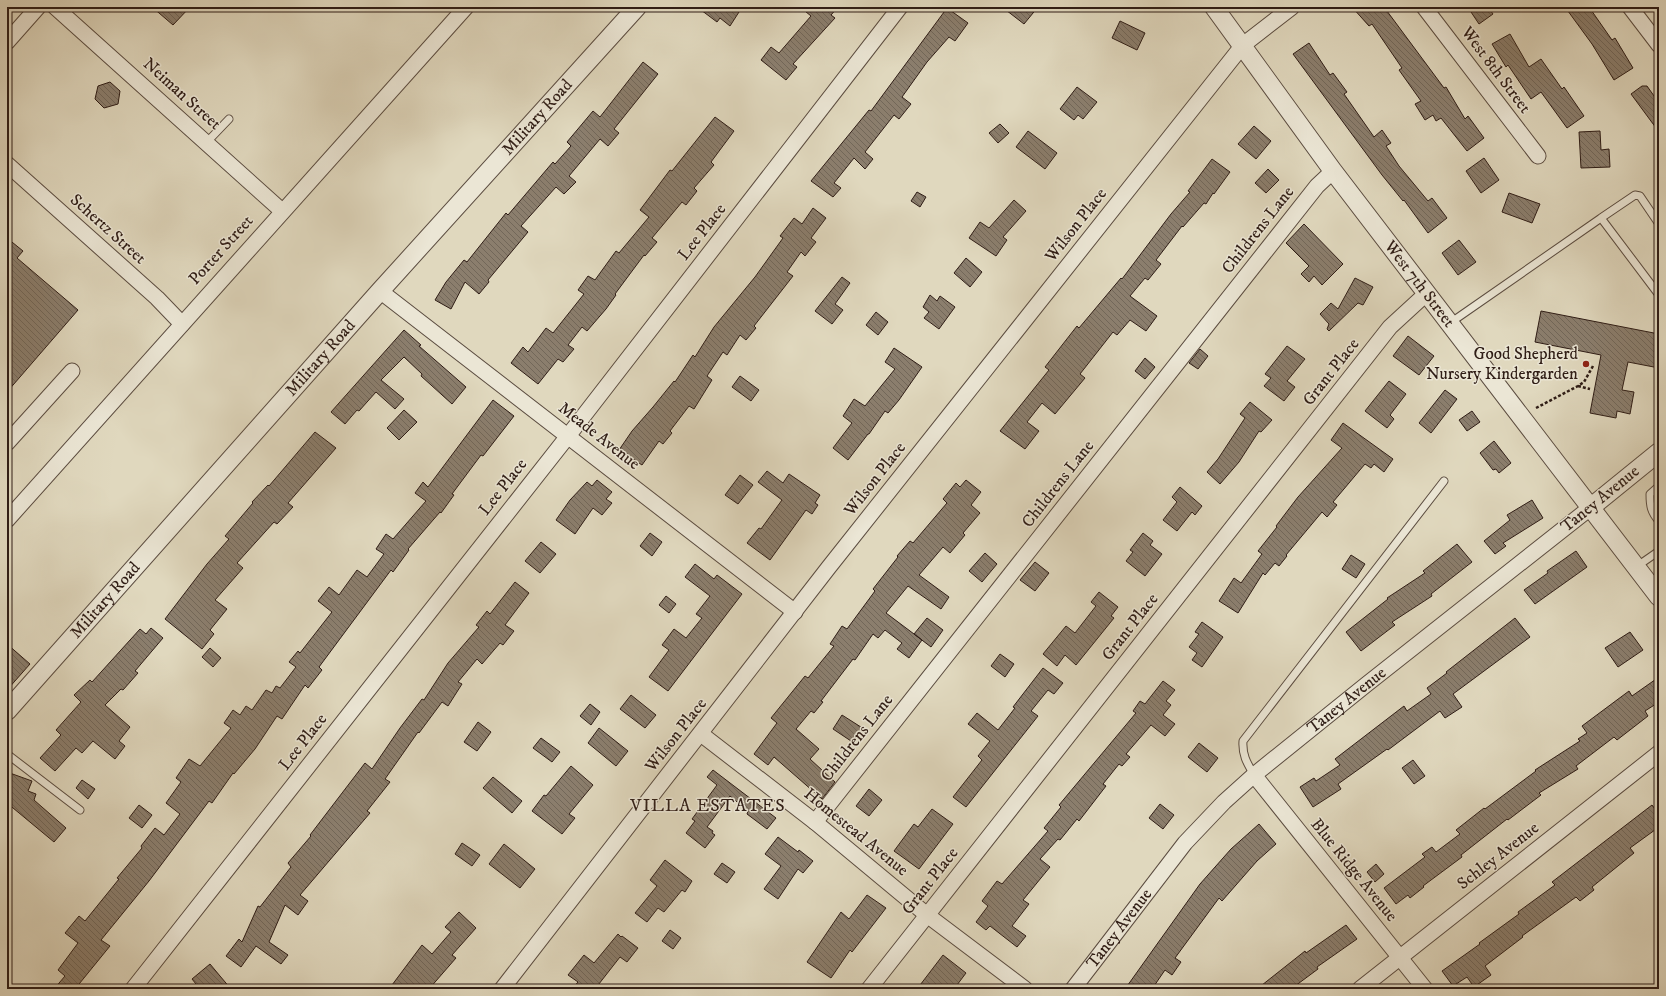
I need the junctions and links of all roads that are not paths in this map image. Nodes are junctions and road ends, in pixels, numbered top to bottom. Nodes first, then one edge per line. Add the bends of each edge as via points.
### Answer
1 (38, 7) edge
2 (55, 7) edge
3 (466, 7) edge
4 (637, 7) edge
5 (900, 7) edge
6 (1214, 7) edge
7 (1292, 7) edge
8 (1424, 7) edge
9 (1630, 7) edge
10 (7, 42) edge
11 (1243, 45) junction
12 (1659, 45) edge
13 (229, 119) dead end
14 (207, 142) junction
15 (1538, 156) dead end
16 (7, 164) edge
17 (1333, 172) junction
18 (282, 211) junction
19 (1601, 218) junction
20 (1659, 224) edge
21 (380, 291) junction
22 (1427, 293) junction
23 (1659, 295) edge
24 (182, 324) junction
25 (1450, 324) junction
26 (72, 371) dead end
27 (568, 436) junction
28 (7, 444) edge
29 (1659, 452) edge
30 (1444, 481) dead end
31 (1659, 486) edge
32 (1590, 508) junction
33 (7, 520) edge
34 (1659, 521) edge
35 (1659, 551) edge
36 (1636, 567) junction
37 (1659, 597) edge
38 (795, 612) junction
39 (7, 711) edge
40 (701, 734) junction
41 (1659, 753) edge
42 (7, 754) edge
43 (1254, 775) junction
44 (80, 810) dead end
45 (815, 822) junction
46 (927, 915) junction
47 (1400, 958) junction
48 (133, 989) edge
49 (502, 989) edge
50 (869, 989) edge
51 (1025, 989) edge
52 (1074, 989) edge
53 (1360, 989) edge
54 (1425, 989) edge

1 - 10 street
2 - 14 street, Neiman Street
3 - 18 street, Porter Street
4 - 21 street, Military Road
5 - 27 street, Lee Place
6 - 11 street, West 7th Street
7 - 11 street, Wilson Place
8 - 15 street, West 8th Street
9 - 12 street
11 - 17 street, West 7th Street
11 - 38 street, Wilson Place
13 - 14 lane
14 - 18 street, Neiman Street
16 - 24 street, Schertz Street via 157,298
17 - 22 street, West 7th Street
17 - 45 street, Childrens Lane via 1312,192
18 - 24 street, Porter Street
19 - 20 lane via 1635,195 1640,196
19 - 23 lane
19 - 25 lane
21 - 27 street, Meade Avenue
21 - 39 street, Military Road
22 - 25 street, West 7th Street
22 - 46 street, Grant Place via 1390,327
24 - 33 street, Porter Street
25 - 32 street, West 7th Street
26 - 28 street
27 - 38 street, Meade Avenue
27 - 48 street, Lee Place
29 - 32 street, Taney Avenue
30 - 43 lane via 1243,742 1245,761
31 - 34 lane via 1650,494 1650,507
32 - 36 street, West 7th Street
32 - 43 street, Taney Avenue
35 - 36 lane
36 - 37 street, West 7th Street
38 - 40 street, Wilson Place
40 - 45 street, Homestead Avenue
40 - 49 street, Wilson Place
41 - 47 street, Schley Avenue
42 - 44 lane
43 - 47 street, Blue Ridge Avenue
43 - 52 street, Taney Avenue via 1224,802 1186,844
45 - 46 street, Homestead Avenue
46 - 50 street, Grant Place
46 - 51 street, Homestead Avenue
47 - 53 street, Schley Avenue
47 - 54 street, Blue Ridge Avenue

